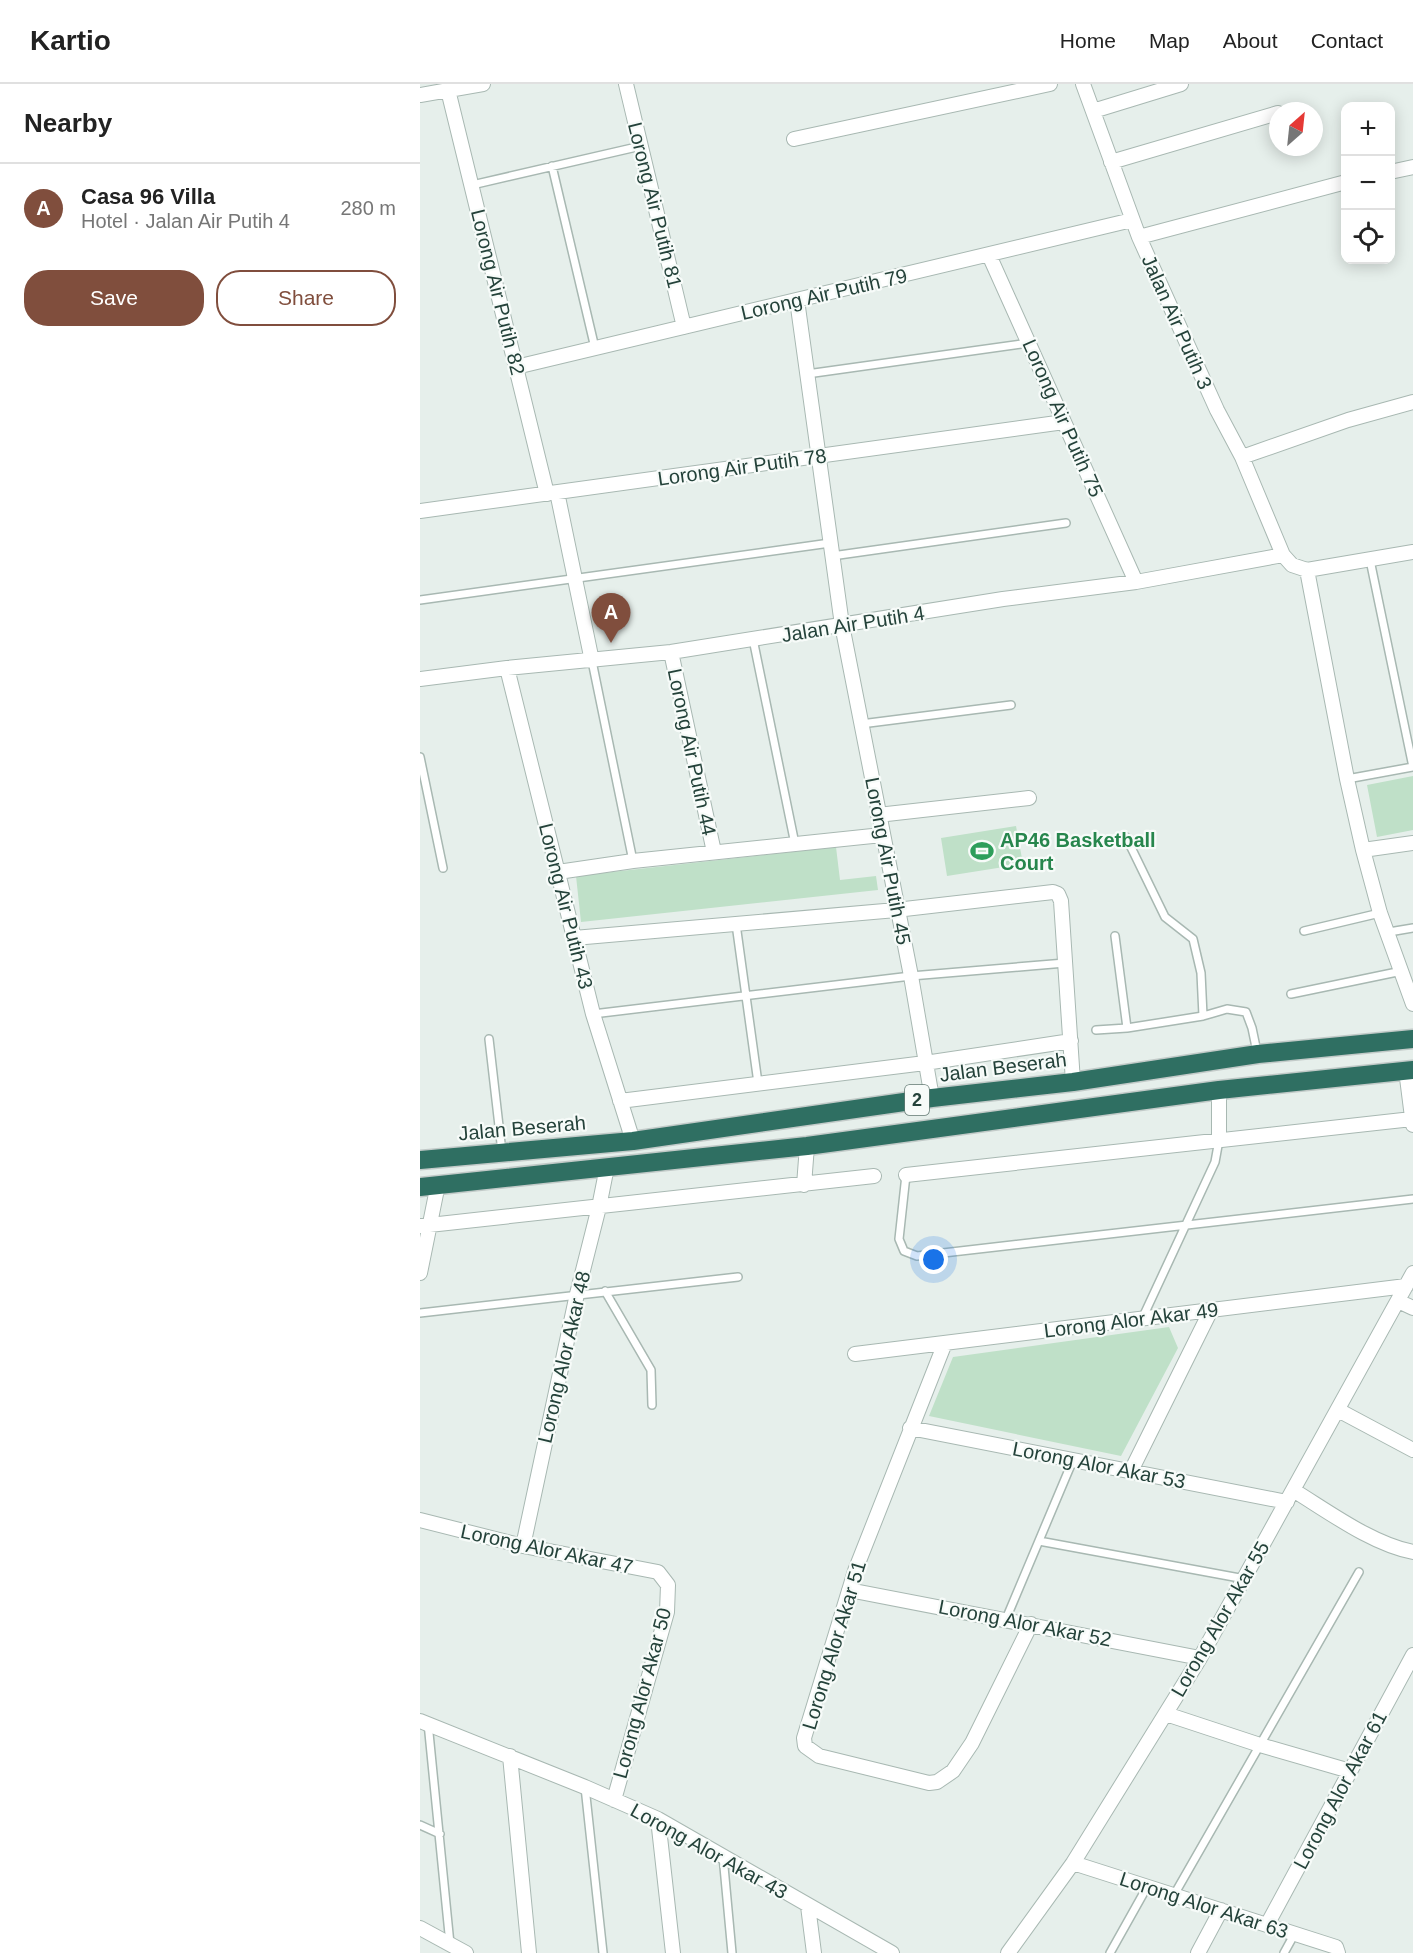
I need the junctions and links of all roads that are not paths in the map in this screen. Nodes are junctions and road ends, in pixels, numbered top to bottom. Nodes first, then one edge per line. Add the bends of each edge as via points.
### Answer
1 (480, 84) edge
2 (626, 84) edge
3 (1050, 84) edge
4 (1083, 84) edge
5 (1181, 84) edge
6 (448, 87) edge
7 (420, 96) edge
8 (1093, 111) junction
9 (1269, 116) edge
10 (794, 139) dead end
11 (641, 146) junction
12 (1111, 162) junction
13 (552, 166) junction
14 (1413, 167) edge
15 (1395, 171) edge
16 (1341, 183) edge
17 (472, 185) junction
18 (1132, 220) junction
19 (1138, 237) junction
20 (989, 255) junction
21 (797, 300) junction
22 (684, 327) junction
23 (1029, 343) junction
24 (595, 348) junction
25 (516, 367) junction
26 (807, 374) junction
27 (1413, 402) edge
28 (1064, 422) junction
29 (819, 457) junction
30 (1242, 457) junction
31 (552, 493) junction
32 (420, 511) edge
33 (1066, 523) dead end
34 (831, 550) junction
35 (1413, 552) edge
36 (1283, 555) junction
37 (1370, 560) junction
38 (1307, 570) junction
39 (574, 577) junction
40 (1136, 582) junction
41 (420, 600) edge
42 (842, 625) junction
43 (753, 639) junction
44 (671, 652) junction
45 (592, 661) junction
46 (507, 668) junction
47 (420, 679) edge
48 (1011, 705) dead end
49 (861, 724) junction
50 (420, 757) edge
51 (1347, 779) junction
52 (1029, 798) dead end
53 (878, 815) junction
54 (882, 835) junction
55 (1126, 837) dead end
56 (1413, 843) edge
57 (795, 844) junction
58 (1363, 850) junction
59 (714, 852) junction
60 (633, 861) junction
61 (443, 868) dead end
62 (558, 872) junction
63 (896, 910) junction
64 (1380, 913) junction
65 (736, 924) junction
66 (1413, 928) edge
67 (1304, 931) dead end
68 (1389, 932) junction
69 (1115, 936) dead end
70 (574, 938) junction
71 (1065, 963) junction
72 (1402, 971) junction
73 (910, 976) junction
74 (1291, 994) dead end
75 (747, 996) junction
76 (1413, 1002) edge
77 (593, 1014) junction
78 (1203, 1016) junction
79 (1127, 1028) junction
80 (1096, 1030) dead end
81 (489, 1039) dead end
82 (1413, 1039) edge
83 (1071, 1041) junction
84 (1258, 1054) junction
85 (925, 1064) junction
86 (1409, 1070) edge
87 (1073, 1082) junction
88 (758, 1083) junction
89 (1219, 1090) junction
90 (932, 1098) junction
91 (620, 1101) junction
92 (1412, 1122) edge
93 (1219, 1140) junction
94 (633, 1141) junction
95 (807, 1146) junction
96 (502, 1153) junction
97 (420, 1160) edge
98 (607, 1167) junction
99 (906, 1175) joint
100 (874, 1176) dead end
101 (804, 1185) junction
102 (429, 1186) edge
103 (1413, 1199) edge
104 (599, 1207) junction
105 (1185, 1225) junction
106 (425, 1226) edge
107 (420, 1273) edge
108 (1413, 1273) edge
109 (738, 1277) dead end
110 (1406, 1286) junction
111 (605, 1291) junction
112 (577, 1294) junction
113 (1398, 1301) junction
114 (1413, 1308) edge
115 (1211, 1310) junction
116 (420, 1313) edge
117 (1143, 1318) junction
118 (945, 1343) junction
119 (855, 1354) dead end
120 (652, 1405) dead end
121 (1338, 1410) junction
122 (910, 1428) junction
123 (1413, 1450) edge
124 (1073, 1460) junction
125 (1131, 1471) junction
126 (1290, 1496) junction
127 (420, 1520) edge
128 (1039, 1541) junction
129 (523, 1546) junction
130 (1413, 1552) edge
131 (1359, 1572) dead end
132 (1245, 1579) junction
133 (668, 1585) joint
134 (849, 1590) junction
135 (1006, 1619) junction
136 (1031, 1624) junction
137 (1413, 1655) edge
138 (1200, 1658) junction
139 (1166, 1714) junction
140 (424, 1722) edge
141 (1260, 1745) junction
142 (510, 1756) junction
143 (1350, 1771) junction
144 (585, 1787) junction
145 (614, 1800) junction
146 (658, 1820) junction
147 (420, 1825) edge
148 (440, 1834) junction
149 (723, 1856) junction
150 (1073, 1863) junction
151 (1147, 1887) junction
152 (1174, 1895) junction
153 (808, 1906) junction
154 (1221, 1910) junction
155 (1267, 1925) junction
156 (420, 1928) edge
157 (1294, 1934) junction
158 (450, 1944) junction
159 (1337, 1950) edge
160 (466, 1953) edge
161 (529, 1953) edge
162 (603, 1953) edge
163 (673, 1953) edge
164 (732, 1953) edge
165 (814, 1953) edge
166 (892, 1953) edge
167 (1008, 1953) edge
168 (1110, 1953) edge
169 (1198, 1953) edge
170 (1284, 1953) edge

1 - 6 street
2 - 11 street, Lorong Air Putih 81
3 - 10 street
4 - 8 street, Jalan Air Putih 3
5 - 8 street
6 - 7 street
6 - 17 street, Lorong Air Putih 82
8 - 12 street, Jalan Air Putih 3
9 - 12 street
11 - 13 lane
11 - 22 street, Lorong Air Putih 81
12 - 18 street, Jalan Air Putih 3
13 - 17 lane
13 - 24 lane
14 - 15 street
16 - 19 street
17 - 25 street, Lorong Air Putih 82
18 - 19 street, Jalan Air Putih 3
18 - 20 street, Lorong Air Putih 79
19 - 30 street, Jalan Air Putih 3
20 - 21 street, Lorong Air Putih 79
20 - 23 street, Lorong Air Putih 75
21 - 22 street, Lorong Air Putih 79
21 - 26 street, Lorong Air Putih 45
22 - 24 street, Lorong Air Putih 79
23 - 26 lane
23 - 28 street, Lorong Air Putih 75
24 - 25 street, Lorong Air Putih 79
25 - 31 street, Lorong Air Putih 82
26 - 29 street, Lorong Air Putih 45
27 - 30 street
28 - 29 street, Lorong Air Putih 78
28 - 40 street, Lorong Air Putih 75
29 - 31 street, Lorong Air Putih 78
29 - 34 street, Lorong Air Putih 45
30 - 36 street, Jalan Air Putih 3
31 - 32 street, Lorong Air Putih 78
31 - 39 street, Lorong Air Putih 82
33 - 34 lane
34 - 39 lane
34 - 42 street, Lorong Air Putih 45
35 - 37 street
36 - 38 street via 1292,565
36 - 40 street, Jalan Air Putih 4
37 - 38 street
37 - 51 lane via 1413,767
38 - 51 street
39 - 41 lane
39 - 45 street, Lorong Air Putih 82
40 - 42 street, Jalan Air Putih 4
42 - 43 street, Jalan Air Putih 4
42 - 49 street, Lorong Air Putih 45
43 - 44 street, Jalan Air Putih 4
43 - 57 lane
44 - 45 street, Jalan Air Putih 4
44 - 59 street, Lorong Air Putih 44
45 - 46 street, Jalan Air Putih 4
45 - 60 lane
46 - 47 street, Jalan Air Putih 4
46 - 62 street, Lorong Air Putih 43
48 - 49 lane
49 - 53 street, Lorong Air Putih 45
50 - 61 lane
51 - 58 street
52 - 53 street
53 - 54 street, Lorong Air Putih 45
54 - 57 street
54 - 63 street, Lorong Air Putih 45
55 - 78 lane via 1165,917 1193,939 1201,973
56 - 58 street
57 - 59 street
58 - 64 street
59 - 60 street
60 - 62 street
62 - 70 street, Lorong Air Putih 43
63 - 65 street
63 - 71 street via 1053,892 1061,901
63 - 73 street, Lorong Air Putih 45
64 - 67 lane
64 - 68 street
65 - 70 street
65 - 75 lane
66 - 68 lane
68 - 72 street
69 - 79 lane
70 - 77 street, Lorong Air Putih 43
71 - 73 lane
71 - 83 street
72 - 74 lane
72 - 76 street
73 - 75 lane
73 - 85 street, Lorong Air Putih 45
75 - 77 lane
75 - 88 lane
77 - 91 street, Lorong Air Putih 43
78 - 79 lane
78 - 84 lane via 1227,1009 1246,1012
79 - 80 lane
81 - 96 lane
82 - 84 highway, Jalan Beserah / 2
83 - 85 street
83 - 87 street
84 - 87 highway, Jalan Beserah / 2
85 - 88 street
85 - 90 street, Lorong Air Putih 45
86 - 89 highway, 2
86 - 92 street
87 - 90 highway, Jalan Beserah / 2
88 - 91 street
89 - 93 street
89 - 95 highway, 2
90 - 94 highway, Jalan Beserah / 2
91 - 94 street, Lorong Air Putih 43
92 - 93 street
93 - 99 street
93 - 105 lane via 1215,1162
94 - 96 highway, Jalan Beserah / 2
95 - 98 highway, 2
95 - 101 street
96 - 97 highway, Jalan Beserah / 2
98 - 102 highway, 2
98 - 104 street, Lorong Alor Akar 48
99 - 105 lane via 899,1239 904,1251 917,1256
100 - 101 street
101 - 104 street
102 - 106 street
103 - 105 lane
104 - 106 street
104 - 112 street, Lorong Alor Akar 48
105 - 117 lane
106 - 107 street
108 - 110 street, Lorong Alor Akar 55
109 - 111 lane
110 - 113 street, Lorong Alor Akar 55
110 - 115 street, Lorong Alor Akar 49
111 - 112 lane
111 - 120 lane via 651,1370
112 - 116 lane
112 - 129 street, Lorong Alor Akar 48
113 - 114 street
113 - 121 street, Lorong Alor Akar 55
115 - 117 street, Lorong Alor Akar 49
115 - 125 street
117 - 118 street, Lorong Alor Akar 49
118 - 119 street, Lorong Alor Akar 49
118 - 122 street, Lorong Alor Akar 51
121 - 123 street
121 - 126 street, Lorong Alor Akar 55
122 - 124 street, Lorong Alor Akar 53
122 - 134 street, Lorong Alor Akar 51
124 - 125 street, Lorong Alor Akar 53
124 - 128 lane
125 - 126 street, Lorong Alor Akar 53
126 - 130 street, Lorong Alor Akar 53 via 1396,1549
126 - 132 street, Lorong Alor Akar 55
127 - 129 street, Lorong Alor Akar 47
128 - 132 lane
128 - 135 lane
129 - 133 street, Lorong Alor Akar 47 via 658,1572
131 - 141 lane
132 - 138 street, Lorong Alor Akar 55
133 - 145 street, Lorong Alor Akar 50 via 667,1612
134 - 135 street, Lorong Alor Akar 52
134 - 136 street, Lorong Alor Akar 51 via 804,1738 805,1746 819,1756 929,1783 953,1771 972,1743
135 - 136 street, Lorong Alor Akar 52
136 - 138 street, Lorong Alor Akar 52
137 - 143 street, Lorong Alor Akar 61
138 - 139 street, Lorong Alor Akar 55
139 - 141 street
139 - 150 street, Lorong Alor Akar 55
140 - 142 street, Lorong Alor Akar 43
140 - 148 lane
141 - 143 street
141 - 152 lane
142 - 144 street, Lorong Alor Akar 43
142 - 161 street
143 - 155 street, Lorong Alor Akar 61
144 - 145 street, Lorong Alor Akar 43
144 - 162 lane
145 - 146 street, Lorong Alor Akar 43
146 - 149 street, Lorong Alor Akar 43
146 - 163 street
147 - 148 lane
148 - 158 lane
149 - 153 street, Lorong Alor Akar 43
149 - 164 lane
150 - 151 street, Lorong Alor Akar 63
150 - 167 street, Lorong Alor Akar 55
151 - 152 street, Lorong Alor Akar 63
151 - 168 lane
152 - 154 street, Lorong Alor Akar 63
153 - 165 street
153 - 166 street, Lorong Alor Akar 43
154 - 155 street, Lorong Alor Akar 63
154 - 169 street
155 - 157 street, Lorong Alor Akar 63
156 - 158 street
157 - 159 street, Lorong Alor Akar 63
157 - 170 lane
158 - 160 street

